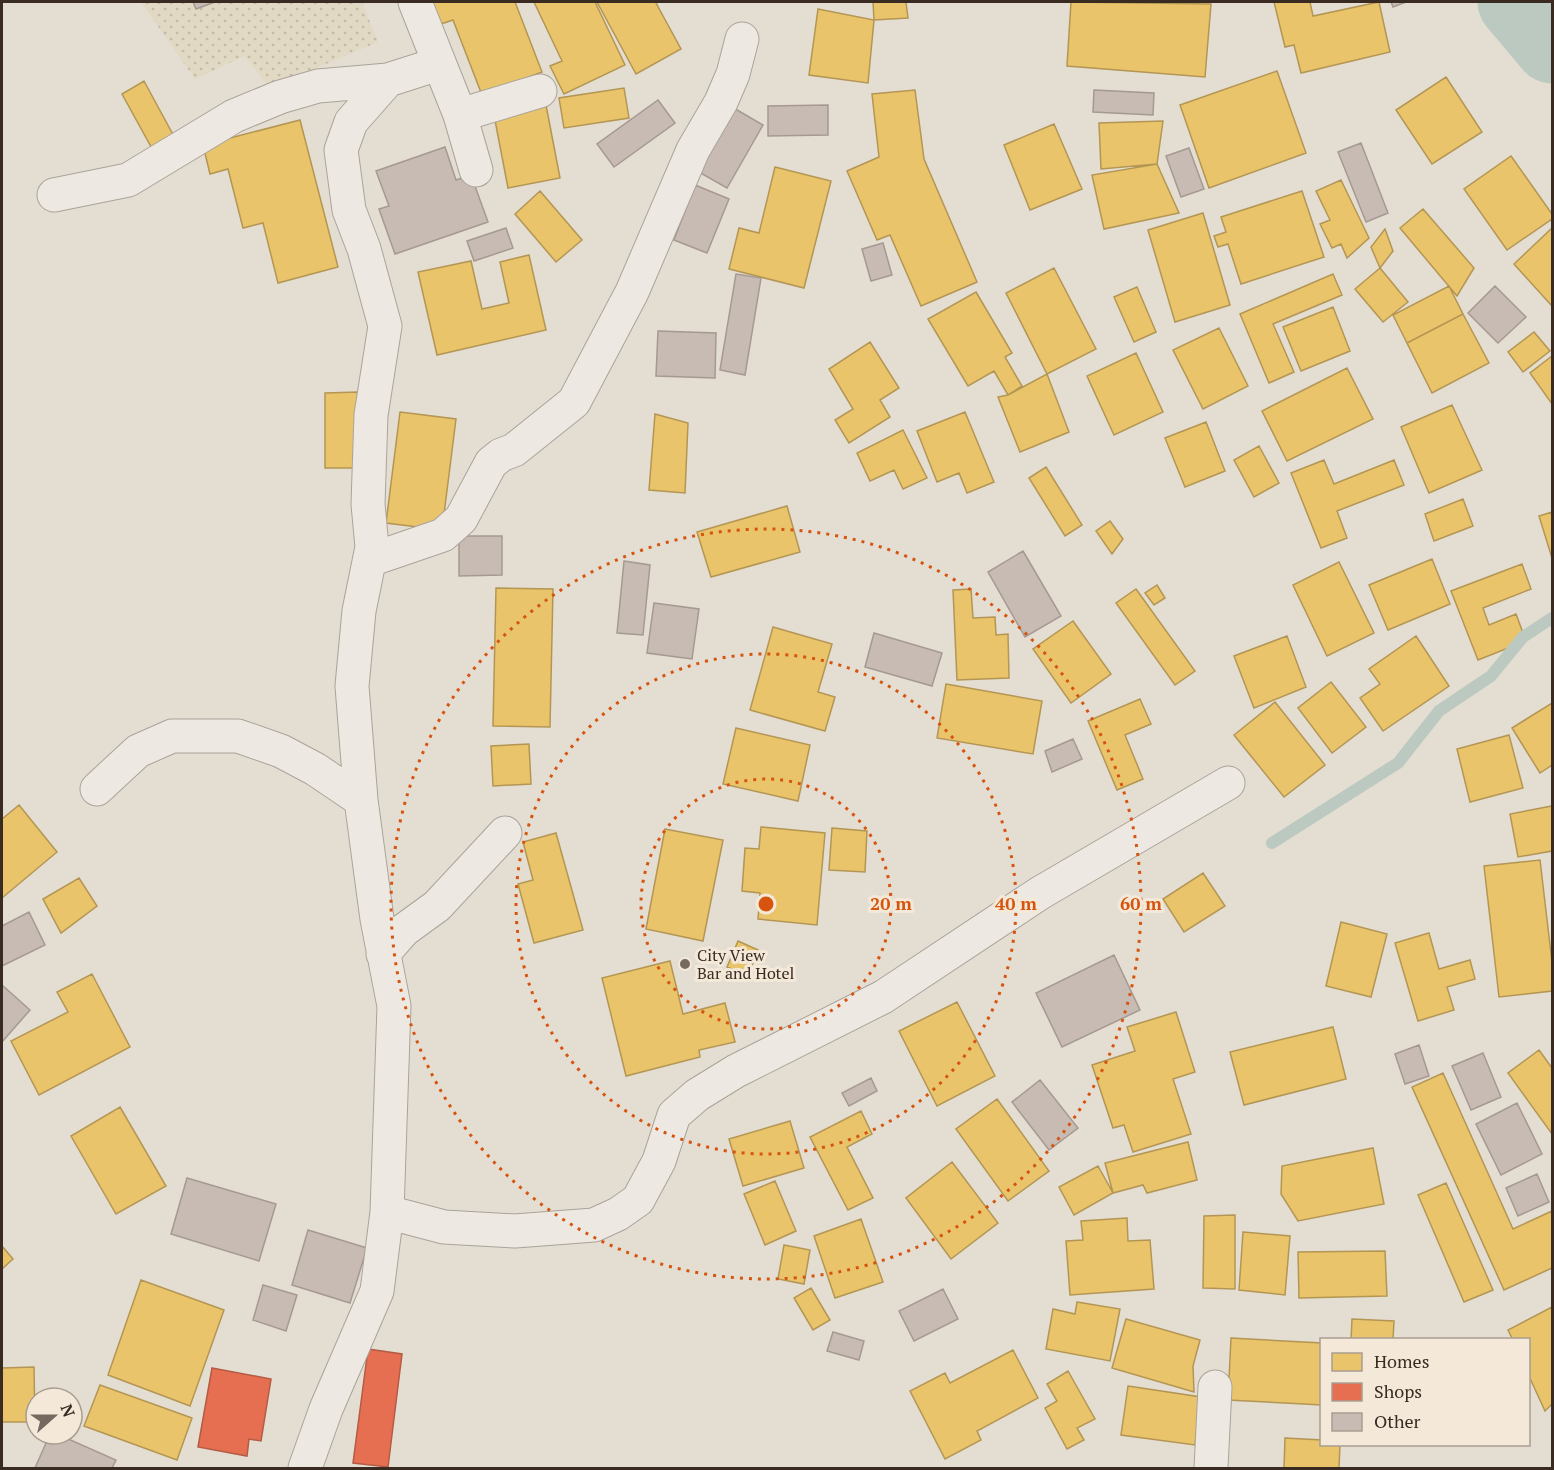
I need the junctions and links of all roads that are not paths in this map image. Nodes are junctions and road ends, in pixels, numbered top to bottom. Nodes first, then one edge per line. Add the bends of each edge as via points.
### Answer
1 (415, 2) edge
2 (742, 39) dead end
3 (438, 64) junction
4 (388, 80) junction
5 (540, 91) dead end
6 (460, 115) junction
7 (476, 170) dead end
8 (54, 195) dead end
9 (370, 560) junction
10 (1228, 783) dead end
11 (97, 789) dead end
12 (361, 800) junction
13 (506, 833) dead end
14 (383, 954) junction
15 (387, 1212) junction
16 (1215, 1387) dead end
17 (306, 1468) edge
18 (1211, 1468) edge

1 - 3 street
2 - 9 street via 721,102 693,150 632,292 574,402 491,464 461,519 443,535
3 - 4 street
3 - 6 street
4 - 8 street via 318,86 280,97 234,116 128,180
4 - 9 street via 351,122 341,150 349,210 385,326 371,416
5 - 6 street
6 - 7 street
9 - 12 street via 359,611 352,686
10 - 15 street via 1040,893 883,997 736,1071 697,1095 674,1115 659,1161 638,1200 618,1215 594,1225 515,1231 444,1227
11 - 12 street via 138,751 172,736 238,736 315,769
12 - 14 street
13 - 14 street via 437,906 404,930
14 - 15 street via 394,1006
15 - 17 street via 377,1291 326,1409
16 - 18 street

